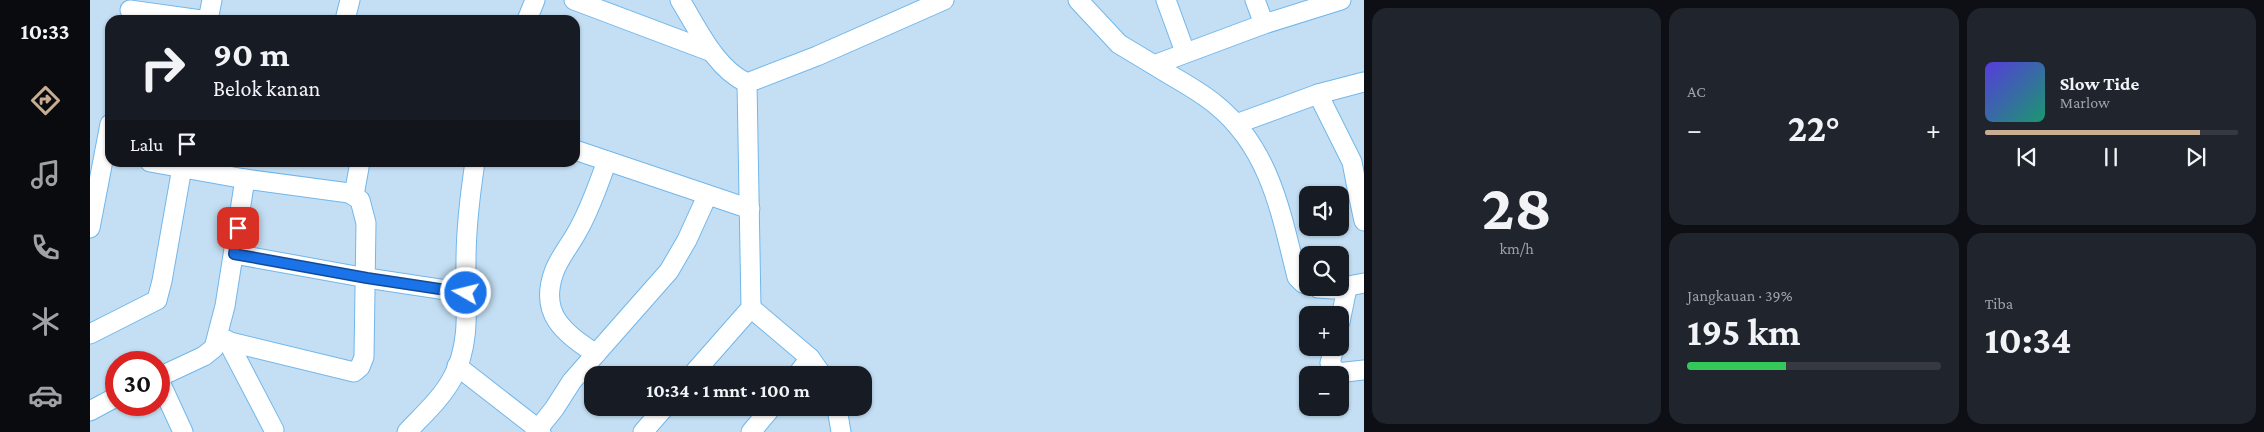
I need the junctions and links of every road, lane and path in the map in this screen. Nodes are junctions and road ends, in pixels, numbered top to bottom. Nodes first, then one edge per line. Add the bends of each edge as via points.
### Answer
1 (212, 0) edge
2 (350, 0) edge
3 (535, 0) edge
4 (574, 0) edge
5 (680, 0) edge
6 (944, 0) edge
7 (1078, 0) edge
8 (1166, 0) edge
9 (1255, 0) edge
10 (1341, 0) edge
11 (130, 10) edge
12 (166, 15) edge
13 (209, 15) edge
14 (346, 15) edge
15 (529, 15) edge
16 (1264, 24) junction
17 (712, 52) junction
18 (1185, 52) junction
19 (1154, 65) junction
20 (1364, 82) edge
21 (747, 83) junction
22 (1318, 94) junction
23 (1236, 124) junction
24 (580, 152) edge
25 (607, 161) junction
26 (105, 164) edge
27 (183, 167) edge
28 (192, 167) edge
29 (359, 167) edge
30 (474, 167) edge
31 (245, 179) junction
32 (1361, 192) edge
33 (354, 196) junction
34 (707, 196) junction
35 (750, 209) junction
36 (1364, 222) edge
37 (90, 228) edge
38 (234, 254) junction
39 (367, 278) junction
40 (1299, 279) edge
41 (1356, 286) edge
42 (466, 293) junction
43 (1347, 306) edge
44 (751, 308) junction
45 (90, 334) edge
46 (222, 340) junction
47 (596, 354) junction
48 (1332, 356) edge
49 (810, 358) junction
50 (458, 366) junction
51 (700, 366) edge
52 (804, 366) edge
53 (816, 366) edge
54 (1364, 370) edge
55 (170, 373) edge
56 (105, 403) edge
57 (170, 404) edge
58 (90, 411) edge
59 (657, 416) edge
60 (765, 416) edge
61 (838, 416) edge
62 (274, 430) dead end
63 (538, 431) edge
64 (182, 432) edge
65 (406, 432) edge
66 (643, 432) edge
67 (752, 432) edge
68 (841, 432) edge

1 - 13 street
2 - 14 street
3 - 15 street
4 - 17 street
5 - 17 street
6 - 21 street
7 - 19 street via 1119,44
8 - 18 street
9 - 16 street
10 - 16 street
11 - 12 street
16 - 18 street
17 - 21 street via 735,78
18 - 19 street
19 - 23 street via 1215,104
20 - 22 street
21 - 35 street
22 - 23 street
22 - 32 street via 1352,162
23 - 40 street via 1273,184
24 - 25 street
25 - 34 street
25 - 47 street via 579,230 554,272 549,297 553,316 562,328
26 - 37 street
27 - 45 street via 157,300
28 - 31 street
29 - 33 street
30 - 42 street via 468,206
31 - 33 street
31 - 38 street
32 - 36 street
33 - 39 street via 360,200 366,223
34 - 35 street
34 - 47 street via 669,271
35 - 44 street
38 - 39 street
38 - 46 street
39 - 42 street
39 - 46 street via 364,357 354,372
41 - 43 street
42 - 50 street via 466,333
44 - 49 street
44 - 51 street
46 - 55 street via 204,356
46 - 62 street
47 - 63 street via 572,381
48 - 54 street via 1330,363 1337,373
49 - 52 street
49 - 53 street
50 - 63 street
50 - 65 street via 433,404
56 - 58 street
57 - 64 street
59 - 66 street
60 - 67 street
61 - 68 street

